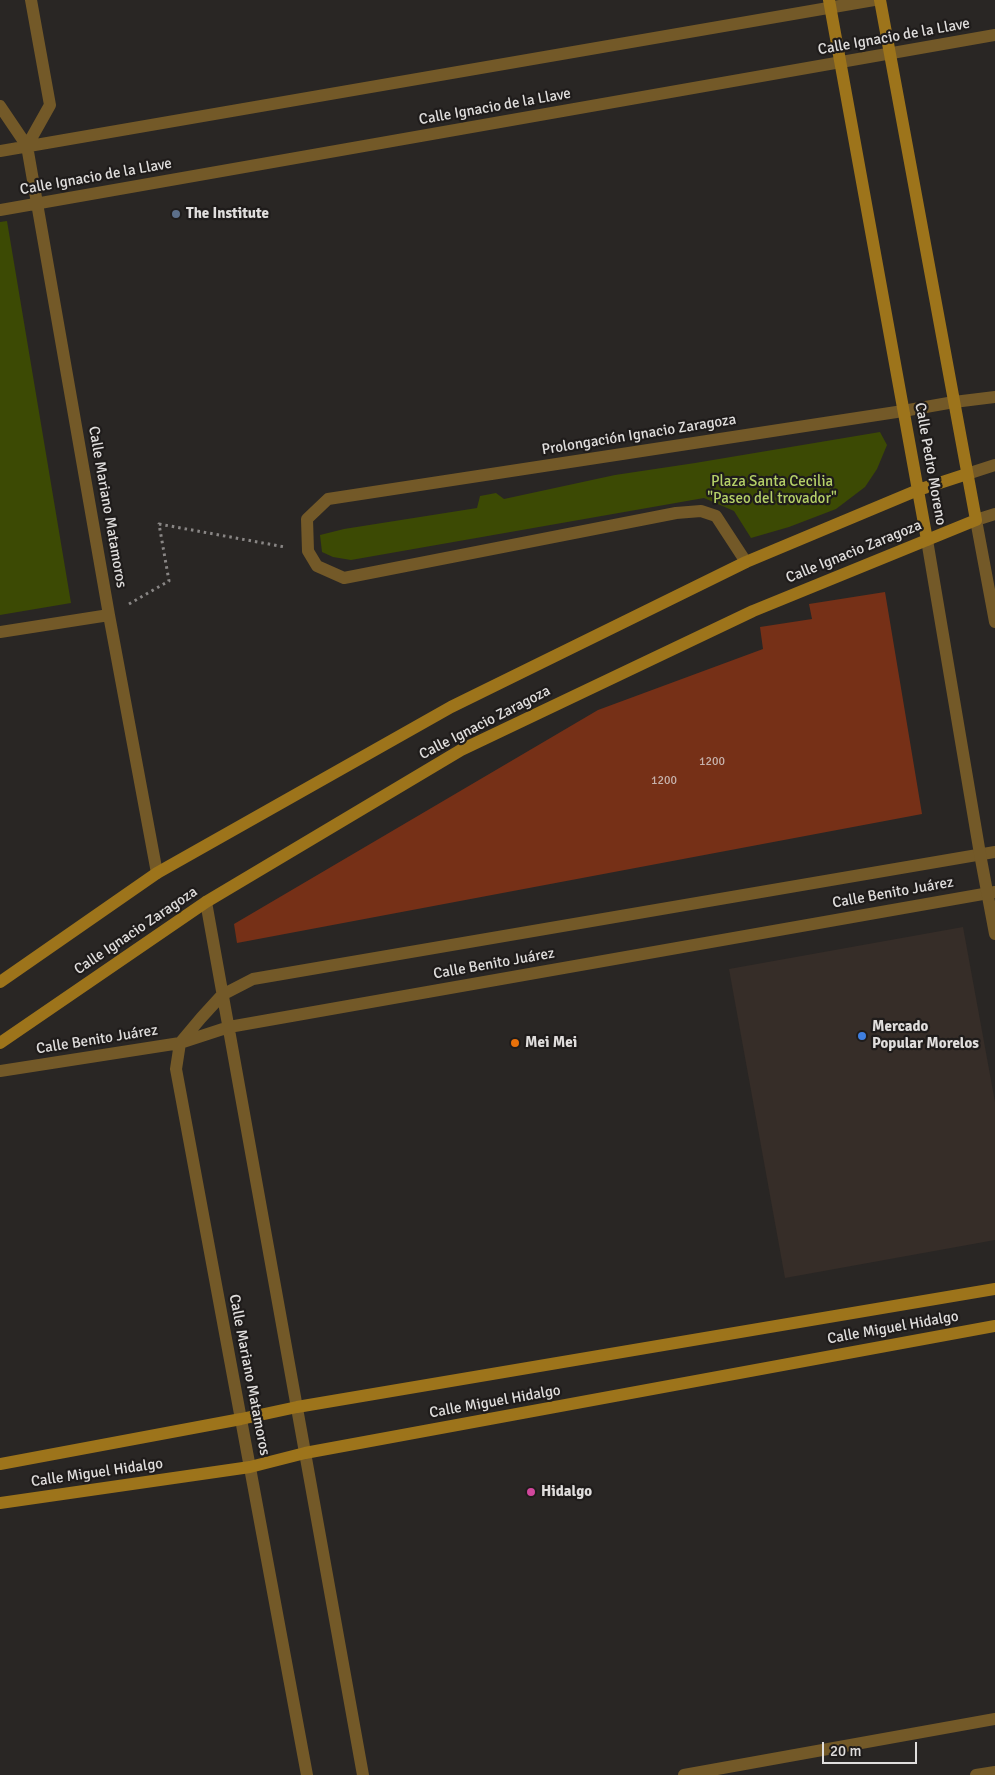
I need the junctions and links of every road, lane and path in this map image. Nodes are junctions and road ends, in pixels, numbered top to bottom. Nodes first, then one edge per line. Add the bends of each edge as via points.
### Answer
1 (31, 0) edge
2 (874, 0) edge
3 (880, 0) edge
4 (829, 4) edge
5 (995, 35) edge
6 (890, 54) junction
7 (840, 63) junction
8 (0, 106) edge
9 (27, 146) junction
10 (0, 151) edge
11 (37, 204) junction
12 (0, 210) edge
13 (995, 397) edge
14 (954, 402) junction
15 (903, 411) junction
16 (995, 466) edge
17 (967, 474) junction
18 (918, 490) junction
19 (995, 514) edge
20 (976, 520) junction
21 (927, 540) junction
22 (308, 551) junction
23 (746, 562) junction
24 (109, 615) junction
25 (995, 622) edge
26 (0, 632) edge
27 (995, 852) edge
28 (980, 854) junction
29 (157, 873) junction
30 (991, 893) edge
31 (206, 902) junction
32 (995, 934) edge
33 (0, 982) edge
34 (222, 995) junction
35 (228, 1027) junction
36 (0, 1043) edge
37 (180, 1043) junction
38 (0, 1071) edge
39 (995, 1288) edge
40 (995, 1326) edge
41 (297, 1407) junction
42 (241, 1419) junction
43 (306, 1453) junction
44 (0, 1464) edge
45 (250, 1467) junction
46 (0, 1503) edge
47 (995, 1719) edge
48 (995, 1772) edge
49 (307, 1775) edge
50 (363, 1775) edge
51 (684, 1775) edge
52 (976, 1775) edge

1 - 9 street via 50,105
2 - 4 street
3 - 6 main road
4 - 7 main road, Calle Pedro Moreno
4 - 9 street
5 - 6 street, Calle Ignacio de la Llave
6 - 7 street, Calle Ignacio de la Llave
6 - 14 main road
7 - 11 street, Calle Ignacio de la Llave
7 - 15 main road, Calle Pedro Moreno
8 - 9 street, Calle Mariano Matamoros
9 - 10 street
9 - 11 street, Calle Mariano Matamoros
11 - 12 street, Calle Ignacio de la Llave
11 - 24 street, Calle Mariano Matamoros
13 - 14 street
14 - 15 street, Prolongación Ignacio Zaragoza
14 - 17 main road
15 - 18 main road, Calle Pedro Moreno
15 - 22 street, Prolongación Ignacio Zaragoza via 328,498 306,519
16 - 17 street, Calle Ignacio Zaragoza
17 - 18 main road, Calle Ignacio Zaragoza
17 - 20 main road
18 - 21 main road, Calle Pedro Moreno
18 - 23 main road, Calle Ignacio Zaragoza
19 - 20 street, Calle Ignacio Zaragoza
20 - 21 main road, Calle Ignacio Zaragoza
20 - 25 street
21 - 28 street, Calle Pedro Moreno
21 - 31 main road, Calle Ignacio Zaragoza via 753,611 461,750
22 - 23 street via 317,566 344,578 700,511 716,516
22 - 24 path via 158,524 169,581
23 - 29 main road, Calle Ignacio Zaragoza via 451,707
24 - 26 street
24 - 29 street, Calle Mariano Matamoros
27 - 28 street, Calle Benito Juárez
28 - 30 street, Calle Pedro Moreno
28 - 34 street, Calle Benito Juárez via 253,979
29 - 33 main road, Calle Ignacio Zaragoza
30 - 32 street, Calle Pedro Moreno
30 - 35 street, Calle Benito Juárez
31 - 34 street
31 - 36 main road, Calle Ignacio Zaragoza
34 - 35 street
34 - 37 street
35 - 37 street, Calle Benito Juárez
35 - 41 street
37 - 38 street, Calle Benito Juárez
37 - 42 street, Calle Mariano Matamoros via 176,1069
39 - 41 main road, Calle Miguel Hidalgo
40 - 43 main road, Calle Miguel Hidalgo
41 - 42 main road, Calle Miguel Hidalgo
41 - 43 street
42 - 44 main road, Calle Miguel Hidalgo
42 - 45 street, Calle Mariano Matamoros
43 - 45 main road, Calle Miguel Hidalgo
43 - 50 street
45 - 46 main road, Calle Miguel Hidalgo
45 - 49 street, Calle Mariano Matamoros
47 - 51 street
48 - 52 street

